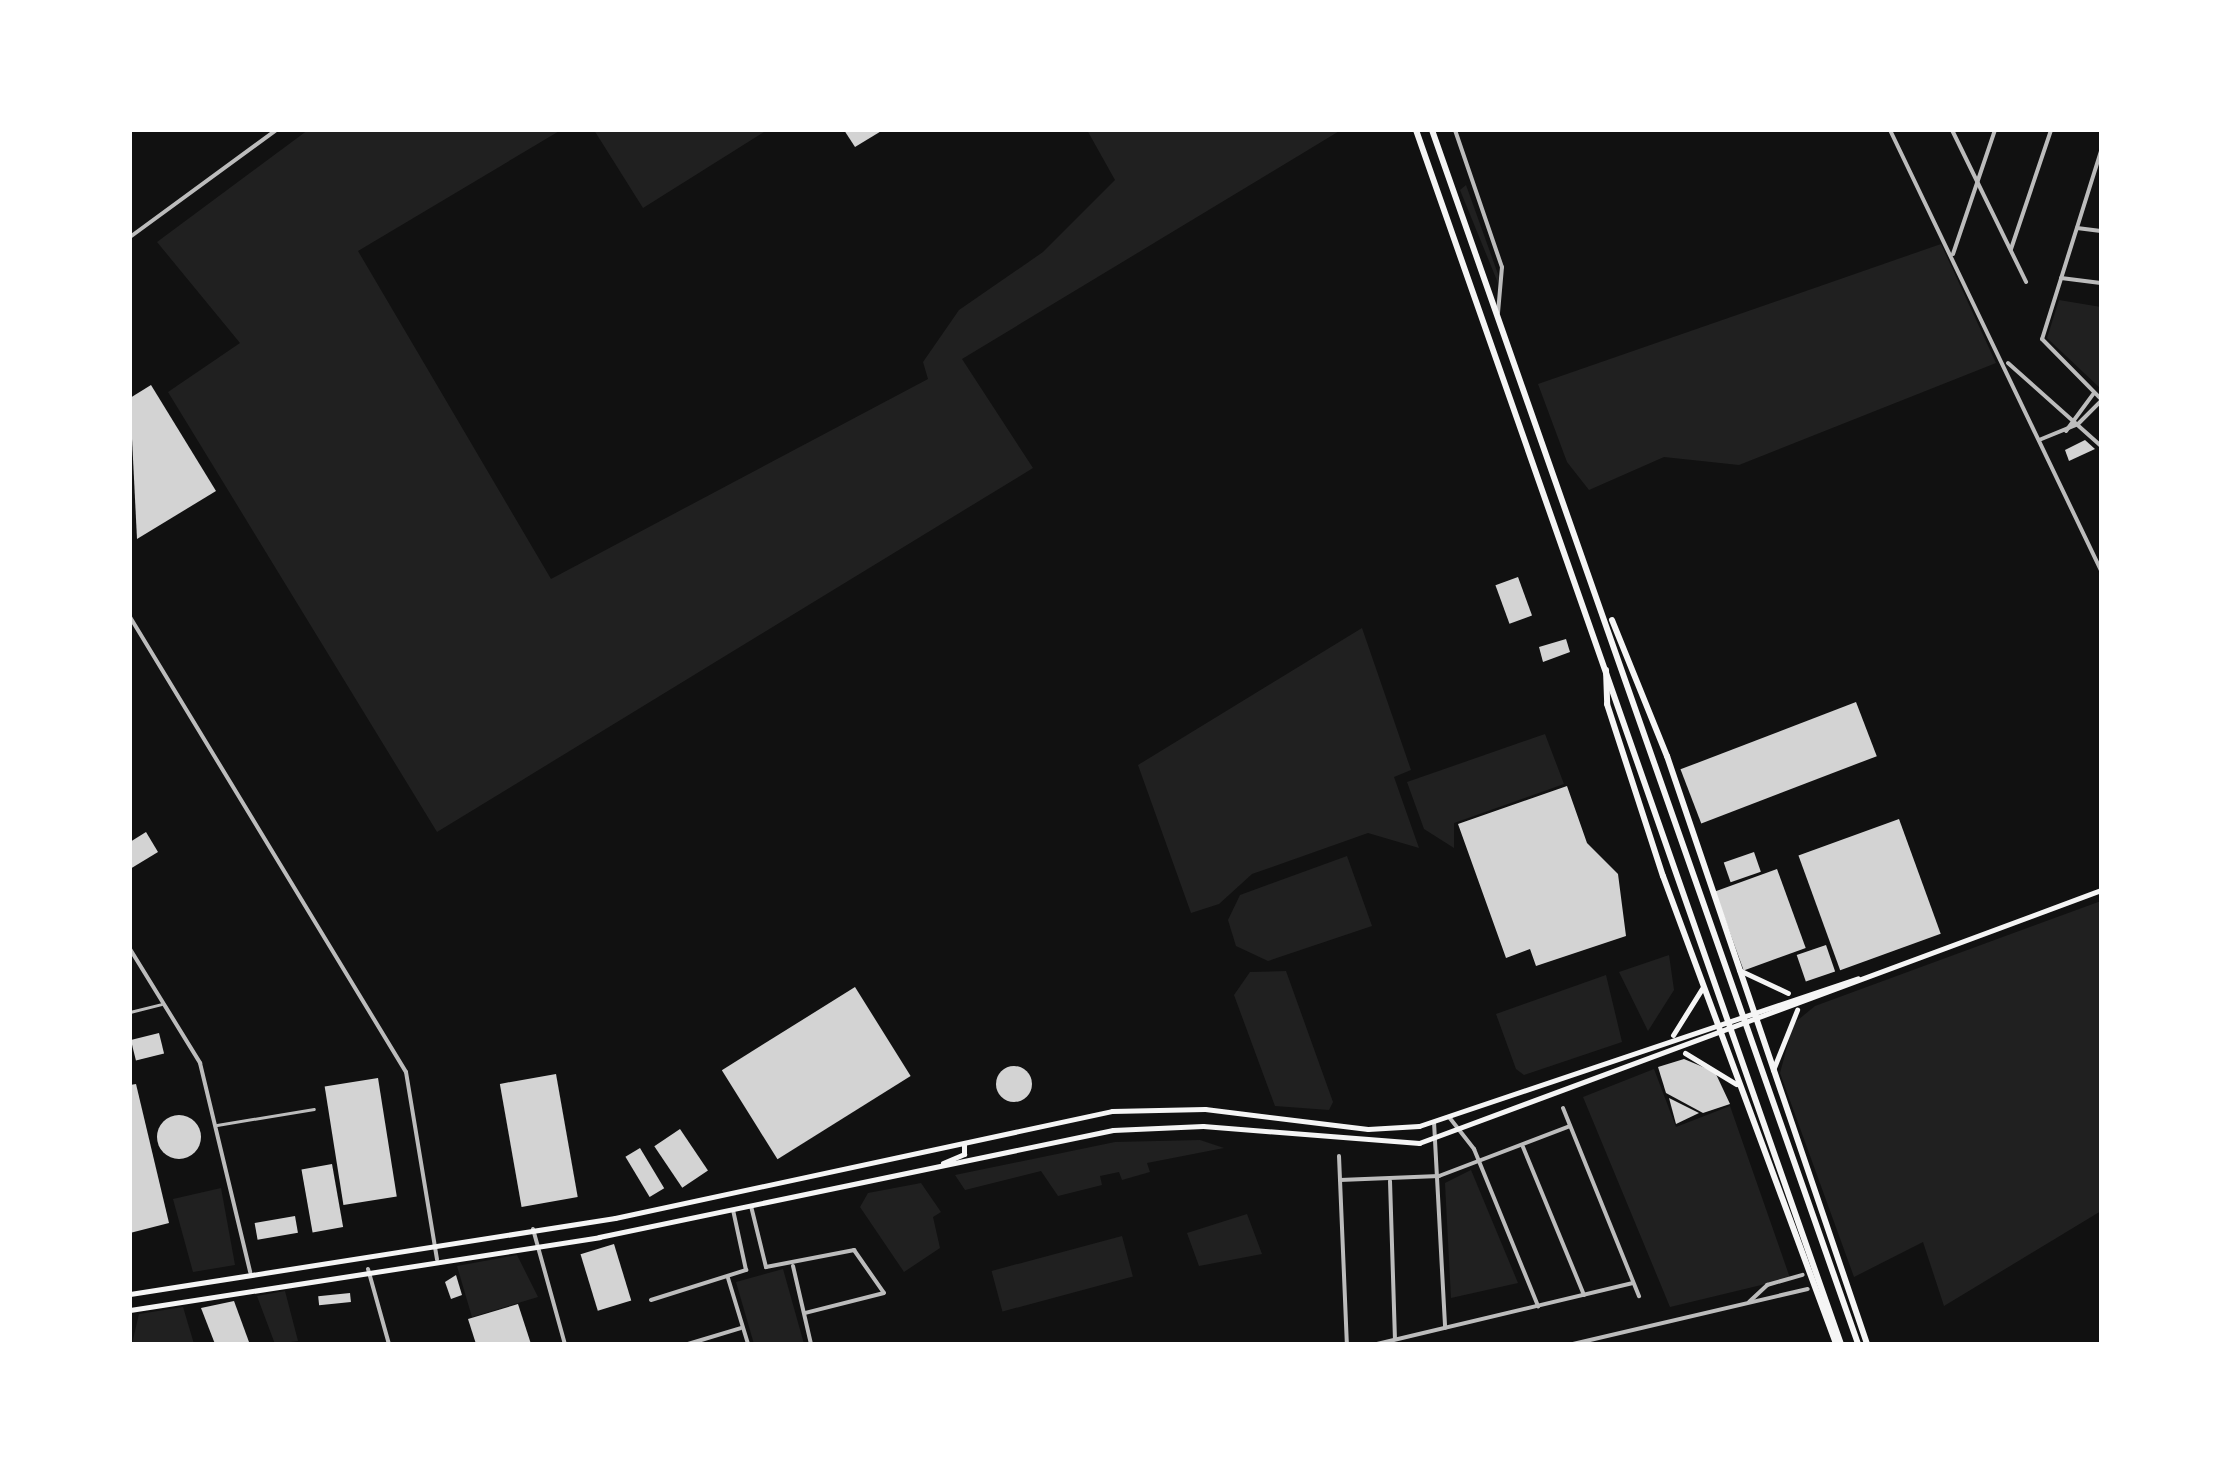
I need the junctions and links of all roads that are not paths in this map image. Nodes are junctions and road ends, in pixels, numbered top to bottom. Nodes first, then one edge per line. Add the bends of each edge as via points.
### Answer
1 (276, 130) edge
2 (1416, 130) edge
3 (1432, 130) edge
4 (1456, 130) edge
5 (1890, 130) edge
6 (1952, 130) edge
7 (1996, 130) edge
8 (2051, 130) edge
9 (2101, 151) edge
10 (1977, 184) junction
11 (2076, 228) junction
12 (2101, 230) edge
13 (130, 237) edge
14 (2010, 251) junction
15 (1952, 254) junction
16 (2059, 278) junction
17 (2026, 282) dead end
18 (2101, 283) edge
19 (1496, 318) junction
20 (2004, 360) junction
21 (2094, 392) junction
22 (2101, 400) edge
23 (2071, 418) junction
24 (2078, 424) junction
25 (2066, 431) junction
26 (2039, 440) junction
27 (2101, 446) edge
28 (2101, 570) edge
29 (1608, 616) junction
30 (130, 617) edge
31 (1606, 669) junction
32 (2101, 890) edge
33 (130, 949) edge
34 (1732, 954) junction
35 (1696, 965) junction
36 (1738, 969) junction
37 (1863, 978) junction
38 (1703, 987) junction
39 (1791, 994) junction
40 (163, 1004) junction
41 (1750, 1009) junction
42 (1797, 1010) junction
43 (130, 1012) edge
44 (1716, 1021) junction
45 (1756, 1024) junction
46 (1672, 1037) junction
47 (1722, 1038) junction
48 (1682, 1052) junction
49 (1768, 1060) junction
50 (1732, 1071) junction
51 (1773, 1073) junction
52 (1736, 1084) junction
53 (1563, 1108) dead end
54 (314, 1109) dead end
55 (1449, 1117) junction
56 (1434, 1122) junction
57 (218, 1125) junction
58 (1570, 1126) junction
59 (1455, 1133) junction
60 (1439, 1139) junction
61 (964, 1143) junction
62 (1523, 1146) junction
63 (1339, 1156) dead end
64 (1477, 1164) junction
65 (936, 1167) junction
66 (1439, 1176) junction
67 (1340, 1180) junction
68 (1390, 1181) junction
69 (751, 1206) junction
70 (733, 1210) junction
71 (533, 1229) junction
72 (436, 1244) junction
73 (537, 1247) junction
74 (437, 1259) junction
75 (793, 1265) junction
76 (368, 1269) junction
77 (250, 1272) junction
78 (1803, 1276) junction
79 (728, 1278) junction
80 (1633, 1283) junction
81 (1808, 1289) junction
82 (130, 1294) edge
83 (1584, 1295) junction
84 (1638, 1296) dead end
85 (652, 1300) dead end
86 (1748, 1302) junction
87 (1538, 1306) junction
88 (130, 1310) edge
89 (805, 1314) junction
90 (744, 1328) junction
91 (1446, 1328) junction
92 (1395, 1340) junction
93 (920, 1341) edge
94 (389, 1344) edge
95 (565, 1344) edge
96 (688, 1344) edge
97 (748, 1344) edge
98 (811, 1344) edge
99 (896, 1344) edge
100 (1347, 1344) edge
101 (1376, 1344) edge
102 (1573, 1344) edge
103 (1838, 1344) edge
104 (1858, 1344) edge
105 (1868, 1344) edge

1 - 13 street
2 - 31 highway
3 - 19 highway
4 - 19 street via 1502,267
5 - 15 street
6 - 10 street
7 - 10 street
8 - 14 street
9 - 11 street
10 - 14 street
10 - 15 street
11 - 12 street
11 - 16 street
14 - 17 street
15 - 20 street
16 - 18 street
16 - 21 street via 2045,347
19 - 29 highway
20 - 23 street
20 - 26 street
21 - 22 street
21 - 23 street
22 - 24 street
23 - 24 street
23 - 25 street
24 - 25 street
24 - 27 street
25 - 26 street
26 - 28 street
29 - 34 highway via 1641,684
29 - 104 highway
30 - 72 street via 406,1072
31 - 35 highway via 1606,704
31 - 103 highway
32 - 37 main road
33 - 40 street
34 - 35 highway via 1714,968
34 - 36 highway
35 - 38 highway
36 - 39 main road
36 - 41 highway
37 - 39 main road
37 - 42 main road
38 - 44 highway
38 - 46 main road
39 - 41 main road
40 - 43 lane
40 - 57 street via 200,1063
41 - 44 main road
41 - 45 highway
42 - 45 main road
42 - 51 main road
44 - 46 main road
44 - 47 highway
45 - 47 main road
45 - 49 highway
46 - 55 main road
47 - 48 main road
47 - 50 highway
48 - 52 main road
48 - 59 main road
49 - 50 highway via 1754,1056
49 - 51 highway
50 - 52 highway
51 - 105 highway
52 - 78 highway
53 - 58 street
54 - 57 lane
55 - 56 main road
55 - 59 street
56 - 60 street
56 - 61 main road via 1368,1129 1205,1108 1112,1112
57 - 77 street
58 - 62 street
58 - 80 street
59 - 60 main road
59 - 64 street
60 - 65 main road via 1394,1145 1148,1127
60 - 66 street
61 - 65 main road via 964,1154
61 - 71 main road
62 - 64 street
62 - 83 street
63 - 67 street
64 - 66 street
64 - 87 street
65 - 69 main road
66 - 68 street
66 - 91 street
67 - 68 street
67 - 100 street
68 - 92 street
69 - 70 main road
69 - 75 street via 766,1267
70 - 73 main road
70 - 79 street via 746,1270
71 - 72 main road
71 - 73 street
72 - 74 street
72 - 77 main road
73 - 74 main road
73 - 95 street
74 - 76 main road
75 - 89 street
75 - 89 street via 861,1254 884,1293
76 - 88 main road
76 - 94 street
77 - 82 main road
78 - 81 highway
78 - 86 street via 1762,1287
79 - 85 street
79 - 90 street
80 - 83 street
80 - 84 street
81 - 86 street
81 - 103 highway
83 - 87 street
86 - 102 street
87 - 91 street
89 - 98 street
90 - 96 street
90 - 97 street
91 - 92 street
92 - 101 street
93 - 99 street

